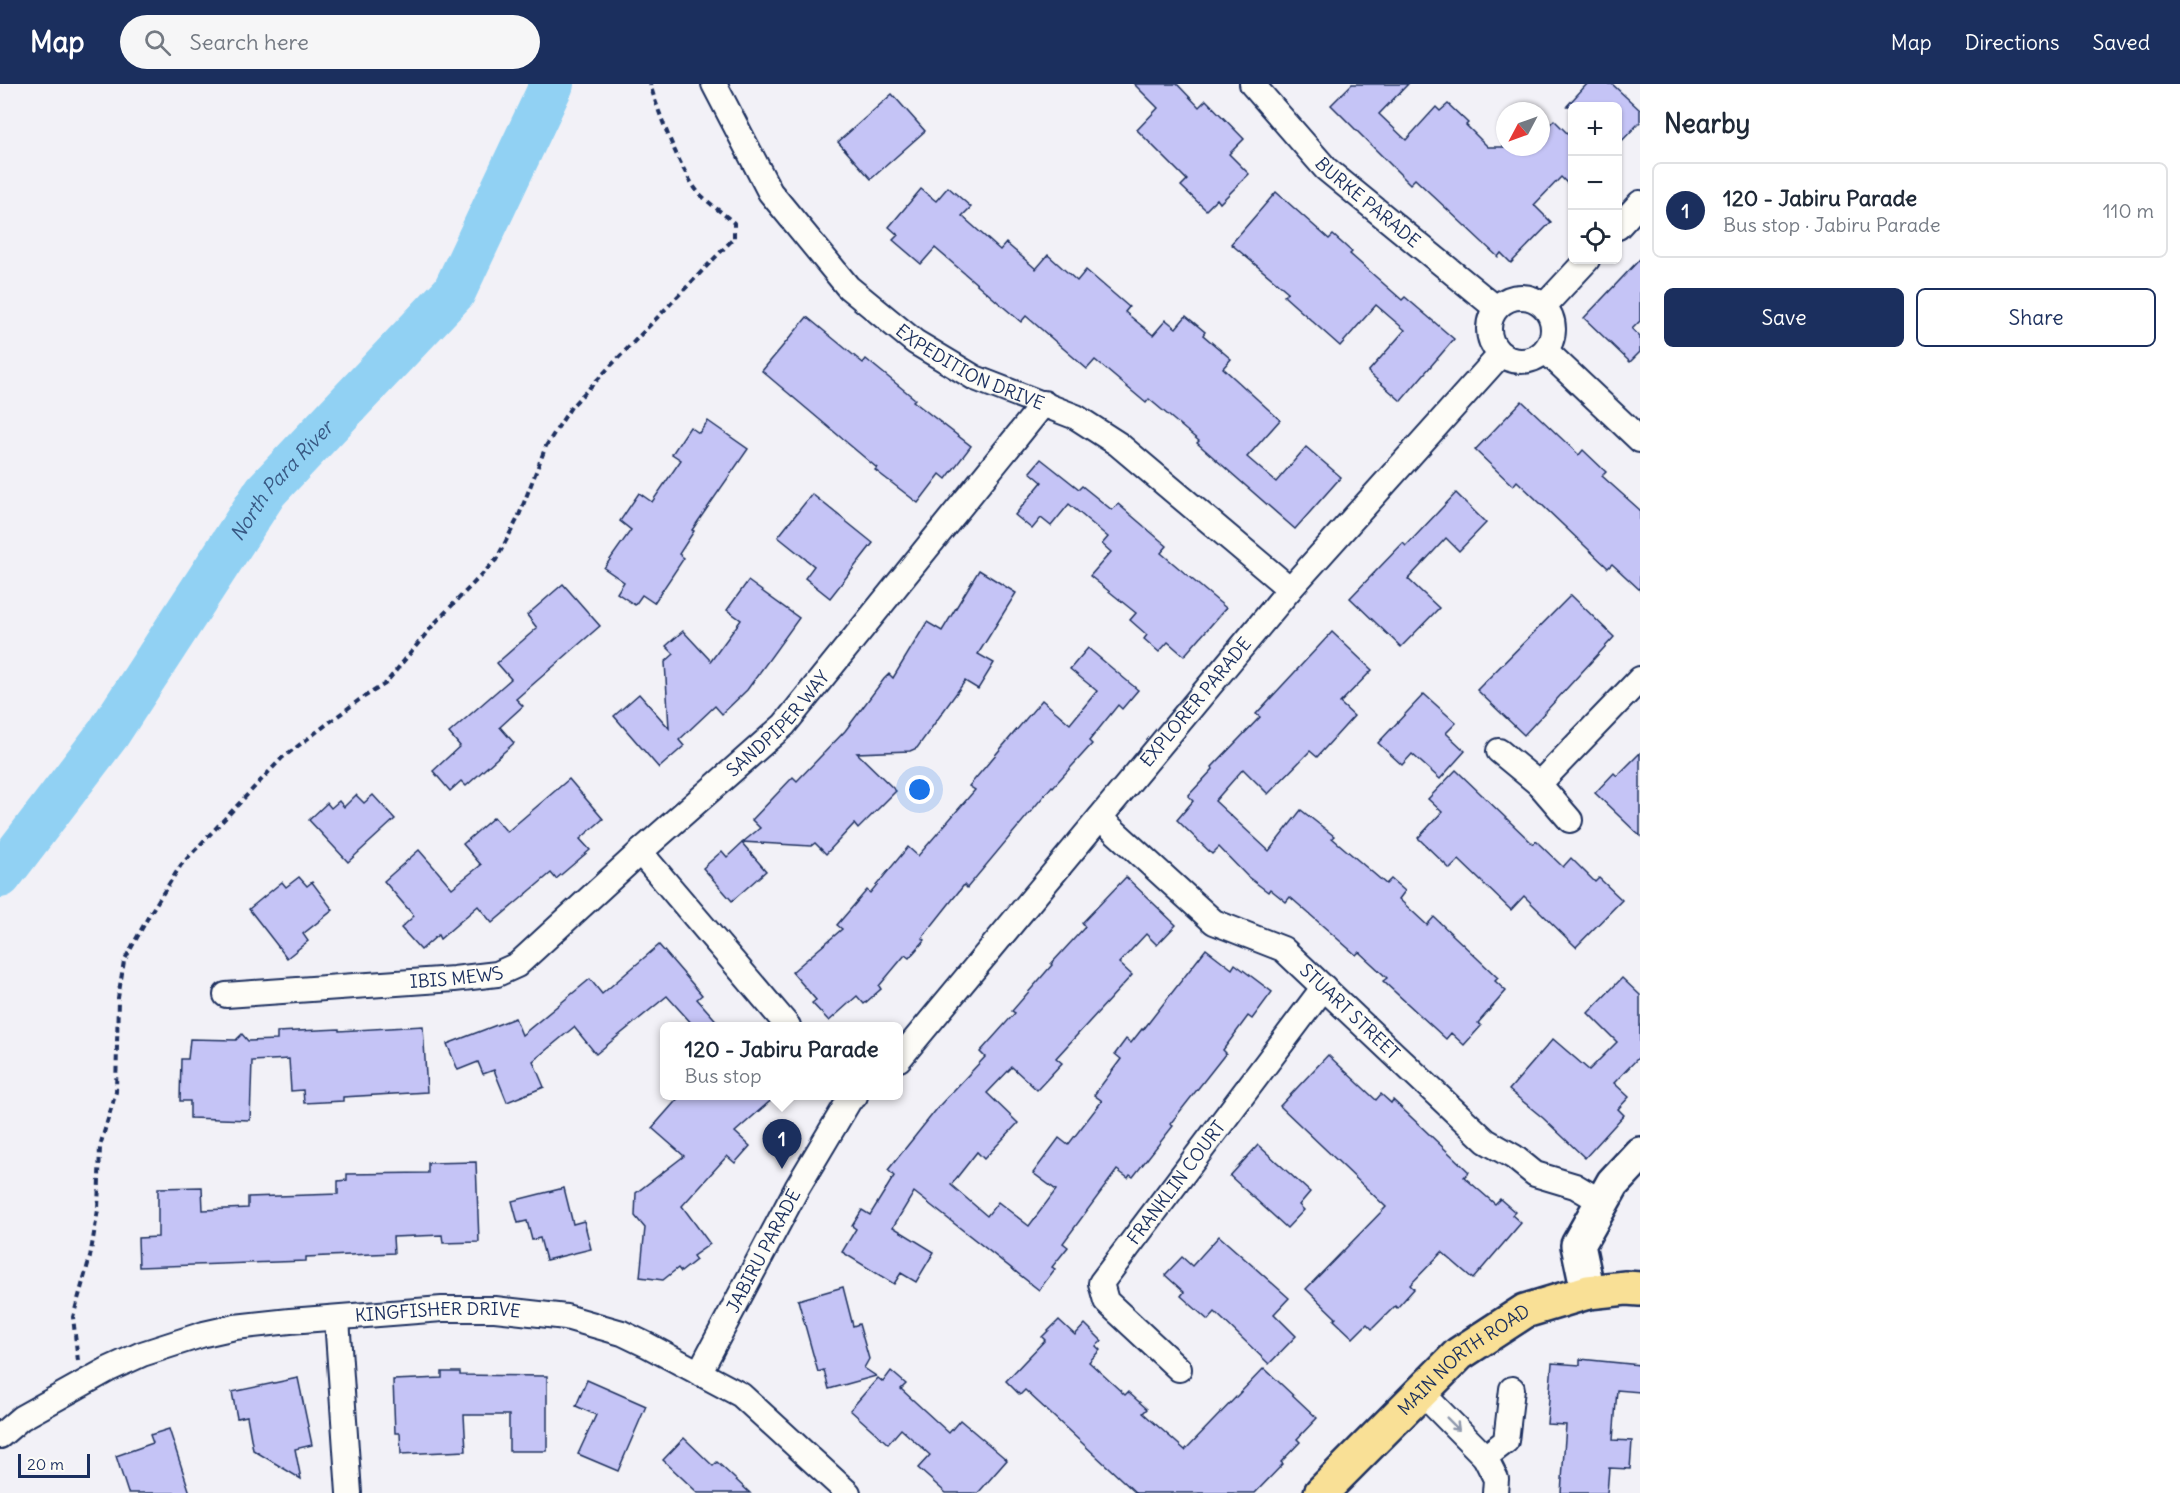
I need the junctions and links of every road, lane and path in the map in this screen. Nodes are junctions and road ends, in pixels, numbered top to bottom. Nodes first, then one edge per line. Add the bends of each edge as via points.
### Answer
1 (650, 84) edge
2 (714, 84) edge
3 (1252, 84) edge
4 (1640, 203) edge
5 (1622, 222) edge
6 (1583, 264) edge
7 (1545, 305) junction
8 (1496, 308) junction
9 (1546, 351) junction
10 (1501, 354) junction
11 (1044, 403) junction
12 (1640, 440) edge
13 (1290, 589) junction
14 (1640, 679) edge
15 (1498, 752) dead end
16 (1539, 784) junction
17 (1100, 818) junction
18 (1570, 820) dead end
19 (640, 852) junction
20 (1324, 987) junction
21 (226, 995) dead end
22 (785, 1022) edge
23 (903, 1054) edge
24 (848, 1100) edge
25 (1640, 1154) edge
26 (1602, 1202) junction
27 (1640, 1289) edge
28 (1587, 1292) junction
29 (337, 1319) junction
30 (1179, 1369) dead end
31 (699, 1373) junction
32 (85, 1382) junction
33 (1512, 1389) dead end
34 (1421, 1392) junction
35 (0, 1436) edge
36 (1485, 1457) junction
37 (349, 1493) edge
38 (848, 1493) edge
39 (1321, 1493) edge
40 (1495, 1493) edge

1 - 32 path via 690,181 734,223 734,238 571,407 546,446 518,518 496,560 434,624 385,684 282,758 181,865 151,912 124,961 118,998 116,1092 100,1146 98,1210 73,1317 76,1355
2 - 11 street, EXPEDITION DRIVE via 770,192 848,287 915,342 975,378
3 - 8 street, BURKE PARADE via 1326,169
4 - 5 street
6 - 7 street
7 - 8 street via 1524,295
7 - 9 street via 1555,331
8 - 10 street via 1488,326
9 - 10 street via 1519,362
9 - 12 street
10 - 13 street, EXPLORER PARADE
11 - 13 street, EXPEDITION DRIVE via 1076,417 1118,444
11 - 19 street, SANDPIPER WAY via 784,726
13 - 17 street, EXPLORER PARADE
14 - 16 street
15 - 16 street
16 - 18 street
17 - 20 street, STUART STREET via 1214,922 1283,949
17 - 23 street, EXPLORER PARADE
19 - 21 street, IBIS MEWS via 547,940 517,965 497,974
19 - 22 street
20 - 26 street, STUART STREET via 1486,1141 1535,1174 1575,1186
20 - 30 street, FRANKLIN COURT via 1101,1282 1106,1301
24 - 31 street, JABIRU PARADE
25 - 26 street via 1613,1183
26 - 28 street via 1578,1245
27 - 28 main road, MAIN NORTH ROAD
28 - 34 main road, MAIN NORTH ROAD via 1526,1311 1459,1354
29 - 31 street, KINGFISHER DRIVE via 469,1308 566,1317 622,1333
29 - 32 street, KINGFISHER DRIVE via 235,1327 204,1334 142,1354
29 - 37 street
31 - 38 street, KINGFISHER DRIVE via 741,1395
32 - 35 street, KINGFISHER DRIVE via 21,1418
33 - 36 street via 1506,1441
34 -> 36 street
34 - 39 main road, MAIN NORTH ROAD
36 - 40 street via 1496,1479

